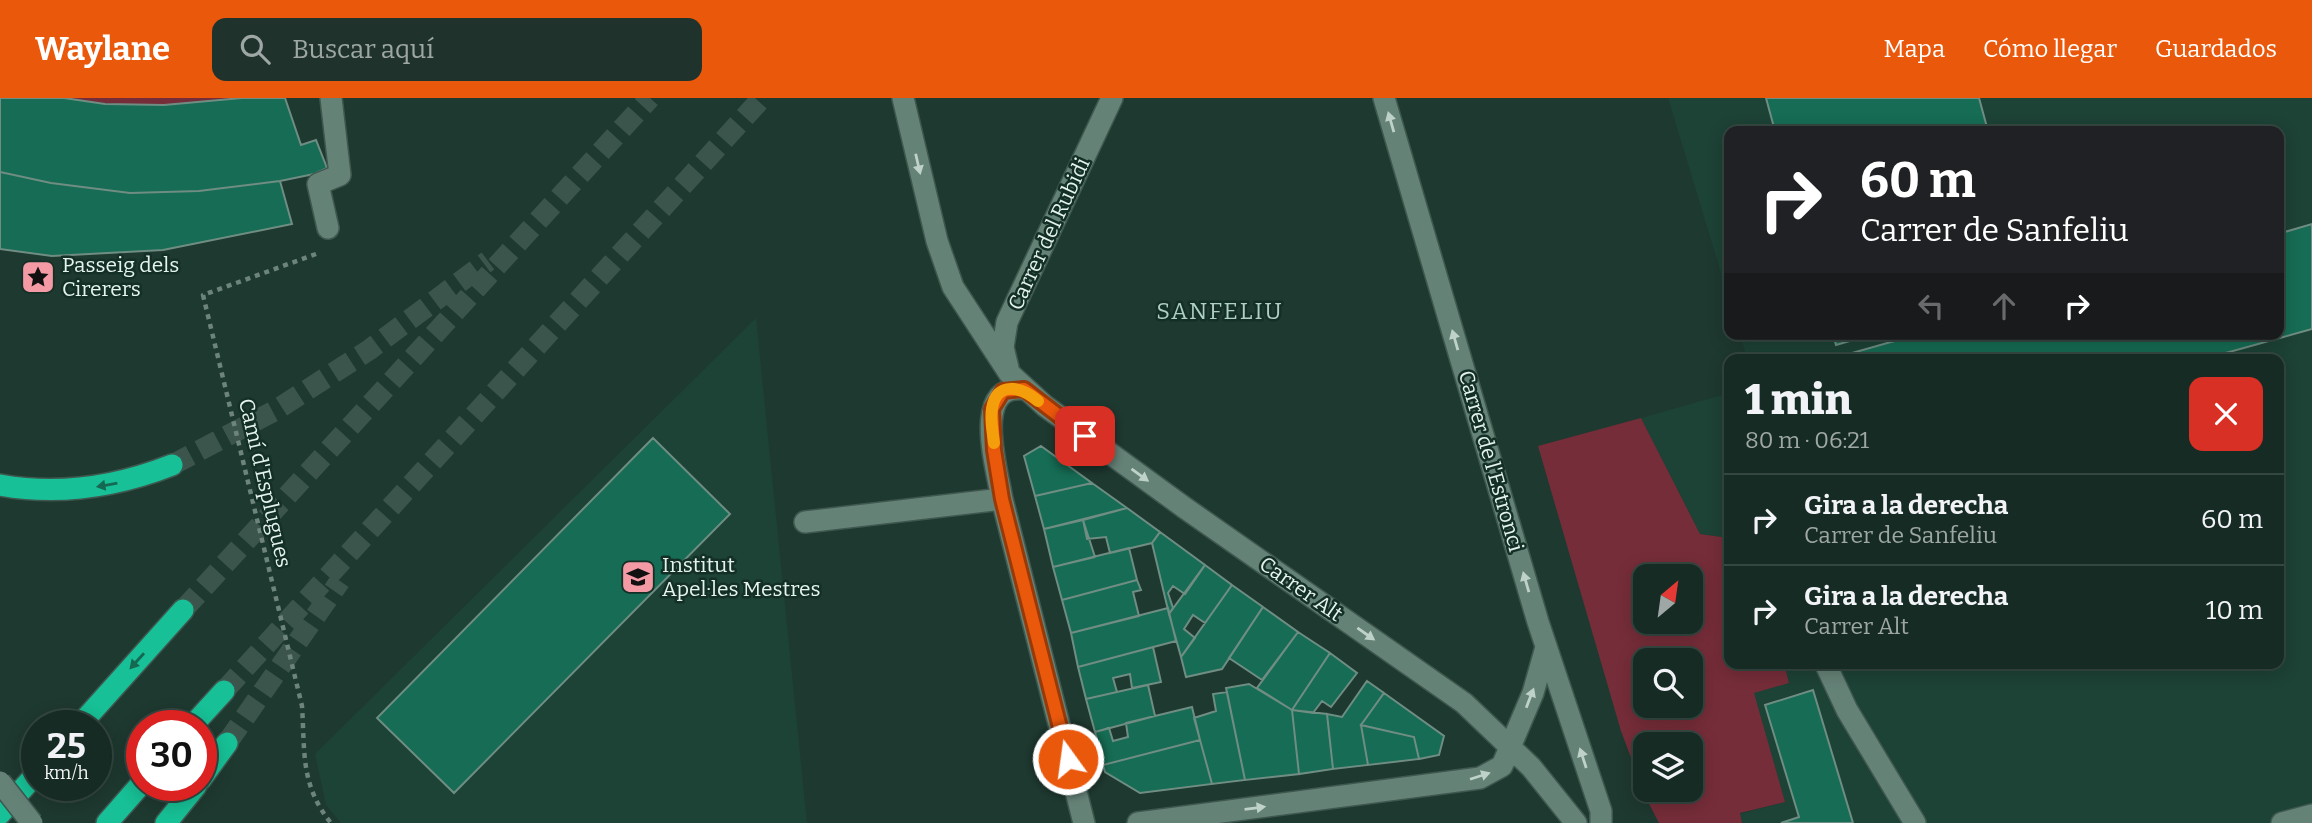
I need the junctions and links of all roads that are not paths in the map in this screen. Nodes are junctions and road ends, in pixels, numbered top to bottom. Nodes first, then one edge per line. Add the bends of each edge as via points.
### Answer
1 (331, 98) edge
2 (902, 98) edge
3 (1112, 98) edge
4 (1384, 98) edge
5 (328, 228) road end
6 (1009, 373) junction
7 (1024, 389) junction
8 (172, 465) tunnel mouth
9 (0, 485) edge
10 (1002, 499) junction
11 (805, 522) dead end
12 (183, 610) tunnel mouth
13 (1546, 647) junction
14 (1828, 669) edge
15 (224, 691) tunnel mouth
16 (93, 710) edge
17 (207, 710) edge
18 (227, 743) tunnel mouth
19 (1510, 747) junction
20 (217, 757) edge
21 (0, 782) edge
22 (21, 791) edge
23 (126, 801) edge
24 (184, 801) edge
25 (0, 814) edge
26 (2312, 815) edge
27 (32, 823) edge
28 (107, 823) edge
29 (166, 823) edge
30 (1084, 823) edge
31 (1138, 823) edge
32 (1576, 823) edge
33 (1601, 823) edge
34 (1914, 823) edge
35 (2282, 823) edge

1 - 5 street via 340,176 318,184
2 -> 6 street, Carrer Alt via 953,288
3 - 6 street, Carrer del Rubidi via 1007,322 1003,347
13 -> 4 street, Carrer de l'Estronci
6 - 7 street, Carrer Alt
7 - 10 street via 1003,391 992,409
7 -> 19 street, Carrer Alt via 1464,703
8 -> 9 highway via 134,480 93,487 44,490
10 - 11 street
10 - 30 street
12 -> 16 highway
19 -> 13 street
33 -> 13 street, Carrer de l'Estronci via 1601,811
14 - 34 street
15 - 17 highway
18 - 20 highway
31 -> 19 street via 1480,778 1502,766
19 - 32 street, Carrer Alt
21 - 27 street, bridge
22 - 25 highway
23 - 28 highway
24 - 29 highway
26 - 35 street

